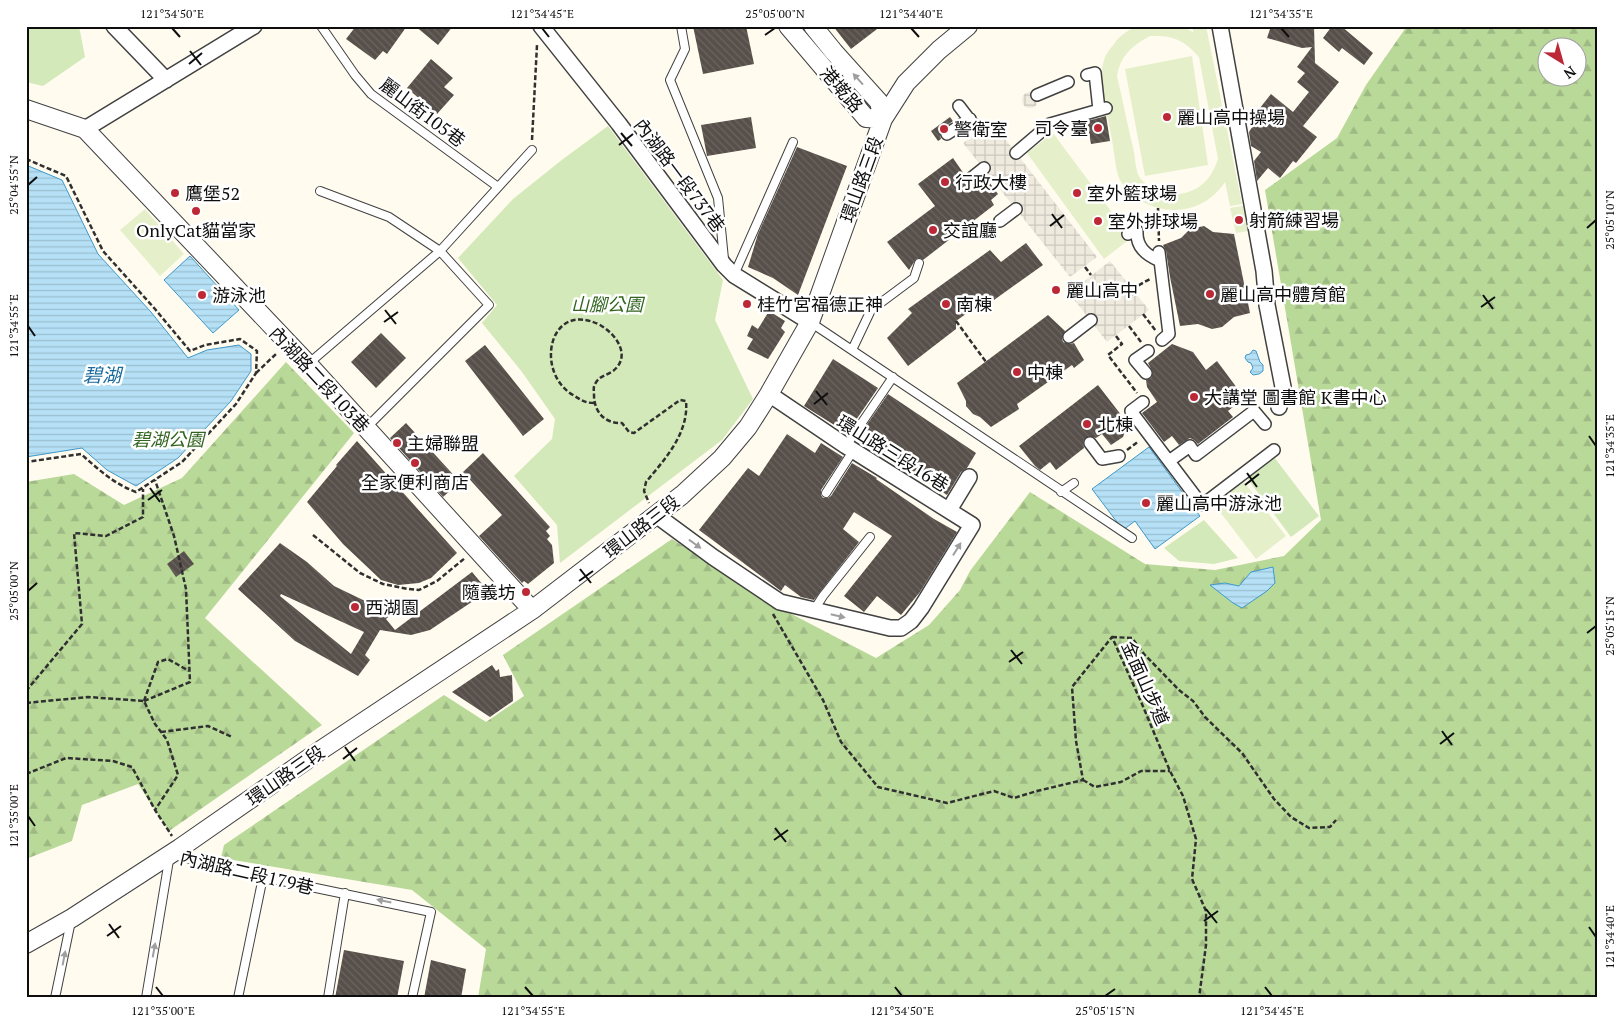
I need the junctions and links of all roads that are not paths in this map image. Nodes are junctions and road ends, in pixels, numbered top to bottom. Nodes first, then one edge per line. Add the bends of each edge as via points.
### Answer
1 (114, 26) edge
2 (254, 26) edge
3 (321, 26) edge
4 (541, 26) edge
5 (681, 26) edge
6 (788, 26) edge
7 (813, 26) edge
8 (968, 26) edge
9 (1220, 26) edge
10 (1087, 76) dead end
11 (166, 80) junction
12 (1068, 82) dead end
13 (1037, 95) dead end
14 (959, 106) dead end
15 (26, 109) edge
16 (883, 119) junction
17 (84, 129) junction
18 (947, 134) dead end
19 (793, 142) dead end
20 (532, 150) road end
21 (1016, 153) dead end
22 (984, 168) dead end
23 (969, 180) dead end
24 (498, 187) junction
25 (320, 191) dead end
26 (1016, 209) dead end
27 (1000, 221) dead end
28 (1128, 234) dead end
29 (440, 251) junction
30 (919, 263) dead end
31 (729, 270) junction
32 (1091, 320) dead end
33 (810, 322) junction
34 (1069, 336) dead end
35 (1162, 340) road end
36 (852, 350) junction
37 (1148, 351) road end
38 (308, 364) junction
39 (1146, 373) dead end
40 (893, 377) junction
41 (769, 394) junction
42 (1144, 402) road end
43 (1279, 406) dead end
44 (1265, 424) dead end
45 (366, 428) junction
46 (1090, 443) dead end
47 (849, 449) junction
48 (1274, 450) dead end
49 (1119, 456) road end
50 (1169, 461) junction
51 (969, 477) dead end
52 (1074, 483) dead end
53 (1061, 492) junction
54 (826, 493) dead end
55 (949, 510) junction
56 (656, 515) junction
57 (870, 537) dead end
58 (1132, 538) dead end
59 (532, 610) junction
60 (814, 610) junction
61 (175, 851) junction
62 (263, 877) junction
63 (345, 893) junction
64 (72, 918) junction
65 (26, 944) edge
66 (55, 998) edge
67 (146, 998) edge
68 (238, 998) edge
69 (328, 998) edge
70 (412, 998) edge

1 - 11 street
2 - 11 street
3 - 24 lane, 麗山街105巷 via 371,94
4 - 31 street, 內湖路一段737巷
5 - 31 lane via 685,49 670,80 718,198
6 - 16 street, 港墘路 via 866,118
16 -> 7 street, 港墘路 via 879,102
8 - 16 street, 環山路三段 via 938,50 906,83
9 - 43 street via 1264,271 1266,305 1283,388
10 - 21 street via 1095,73 1103,109 1050,124
11 - 17 street
12 - 13 street
14 - 18 street via 971,121
15 - 17 street, 內湖路二段103巷
16 - 33 street, 環山路三段
17 - 38 street, 內湖路二段103巷
19 - 31 lane
20 - 24 lane
22 - 23 street
24 - 29 lane
25 - 29 lane via 389,217
26 - 27 street
28 - 35 street via 1135,229 1136,239 1146,255 1159,257 1168,334
29 - 38 lane
29 - 45 lane via 489,305
30 - 36 lane via 914,278 871,310
31 - 33 street, 內湖路一段737巷
32 - 34 street
33 - 36 lane
33 - 41 street, 環山路三段
36 - 40 lane
37 - 39 street via 1135,360
38 - 45 street, 內湖路二段103巷
40 - 47 lane
40 - 53 lane
41 - 47 street, 環山路三段16巷
41 - 56 street, 環山路三段 via 748,427 722,458
42 - 50 street via 1131,411
44 - 50 street via 1254,411 1196,455 1190,446
45 - 59 street, 內湖路二段103巷
46 - 49 street via 1102,459
47 - 54 lane
47 - 55 street, 環山路三段16巷
48 - 50 street via 1202,505
51 - 55 street
52 - 53 lane
53 - 58 lane
60 -> 55 street, 環山路三段16巷 via 890,628 901,628 911,621 972,525
56 - 59 street, 環山路三段
56 -> 60 street via 780,602
57 - 60 lane
59 - 61 street, 環山路三段
61 - 62 lane, 內湖路二段179巷
61 - 64 street, 內湖路二段179巷
67 -> 61 lane
62 - 63 lane, 內湖路二段179巷
62 - 68 lane
63 - 69 lane
70 -> 63 lane, 內湖路二段179巷 via 431,912
64 - 65 street, 內湖路二段179巷
66 -> 64 lane

